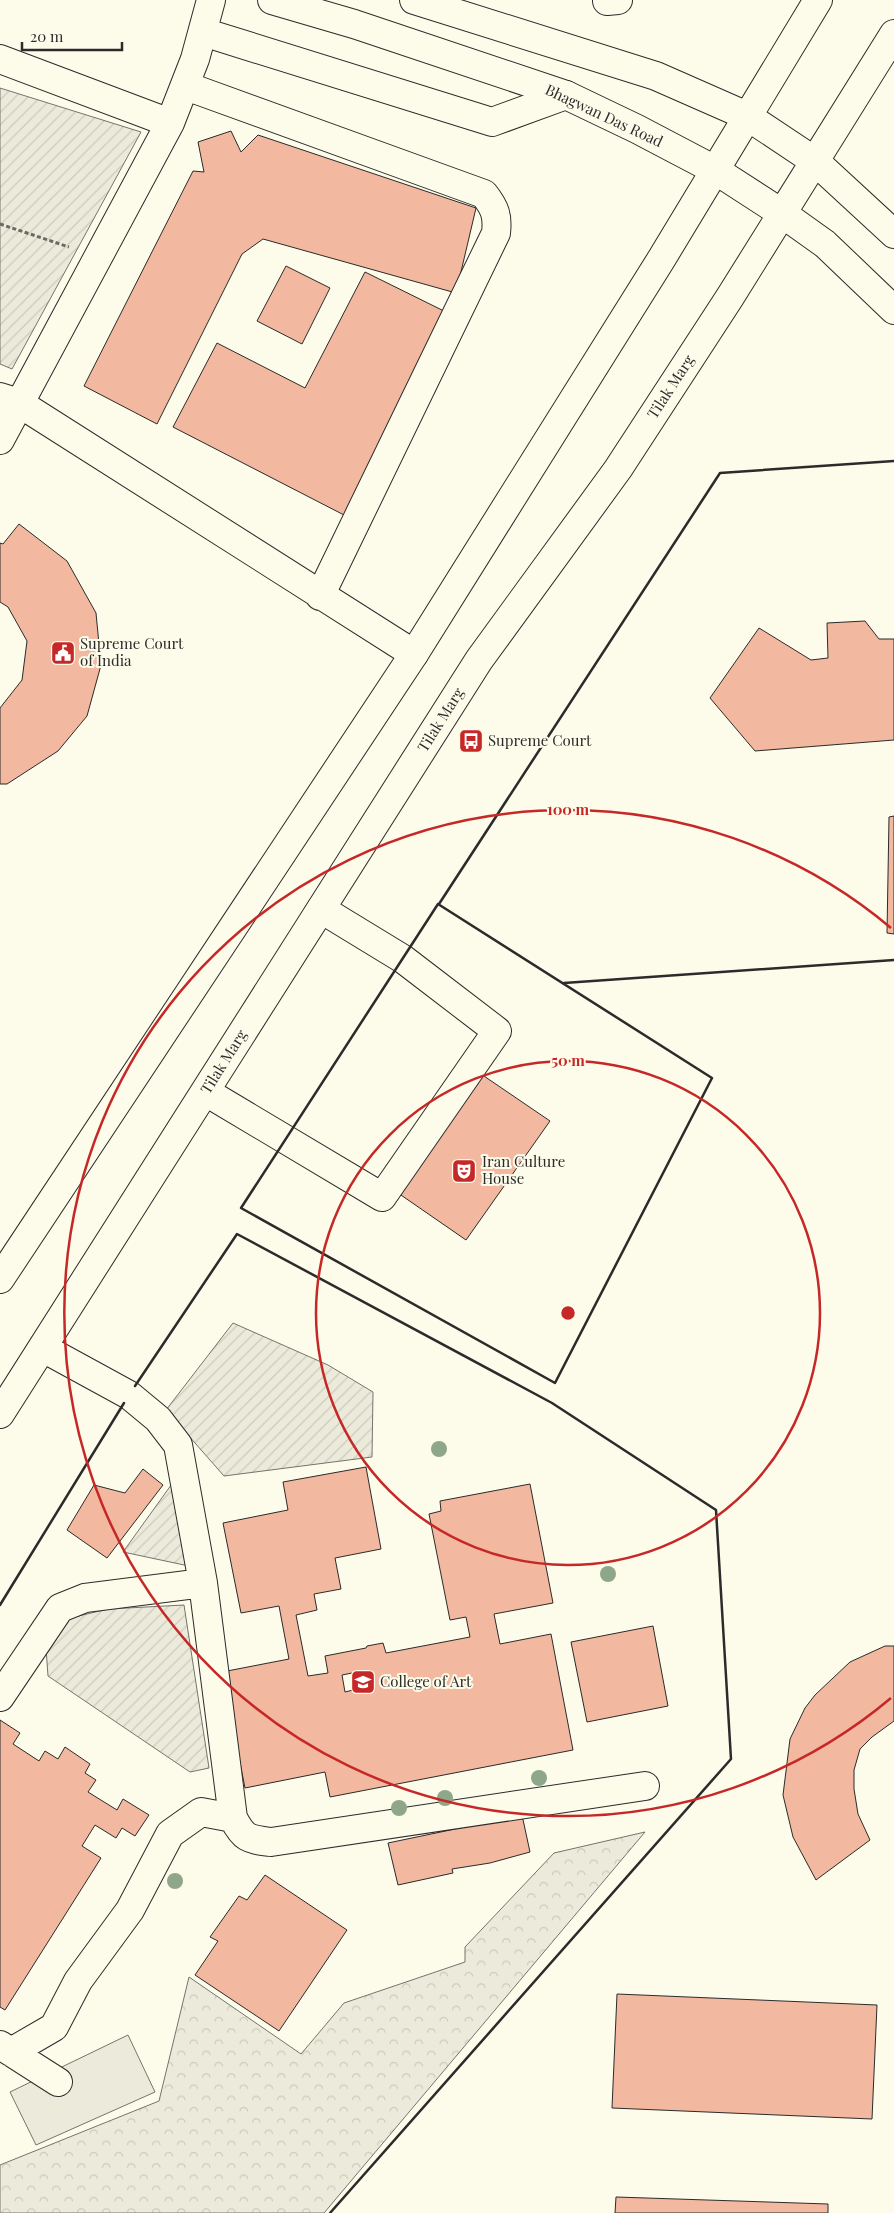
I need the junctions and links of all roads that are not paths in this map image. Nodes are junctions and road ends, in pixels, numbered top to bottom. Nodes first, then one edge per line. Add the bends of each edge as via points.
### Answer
1 (211, 0) edge
2 (272, 0) edge
3 (414, 0) edge
4 (818, 0) edge
5 (203, 32) junction
6 (894, 34) edge
7 (0, 59) edge
8 (186, 86) junction
9 (566, 95) junction
10 (748, 116) junction
11 (170, 123) junction
12 (816, 162) junction
13 (715, 170) junction
14 (783, 214) junction
15 (894, 234) edge
16 (894, 310) edge
17 (9, 400) edge
18 (0, 440) edge
19 (320, 596) junction
20 (414, 654) junction
21 (321, 909) junction
22 (206, 1092) junction
23 (0, 1279) edge
24 (43, 1348) junction
25 (0, 1413) edge
26 (203, 1583) junction
27 (0, 1697) edge
28 (645, 1786) dead end
29 (233, 1818) junction
30 (5, 2048) edge
31 (58, 2082) dead end

1 - 5 main road
2 - 9 main road, Bhagwan Das Road
3 - 10 main road via 656,76
4 - 10 main road
5 - 8 main road
5 - 9 main road via 492,122
6 - 12 main road, Tilak Marg
7 - 11 main road
8 - 11 main road
8 - 19 main road via 484,194 498,217 496,233
9 - 13 main road, Bhagwan Das Road
10 - 12 main road
10 - 13 main road
11 - 17 main road via 98,257
12 - 14 main road, Tilak Marg
12 - 15 main road
13 - 14 main road, Bhagwan Das Road
13 - 20 main road
14 - 16 main road, Bhagwan Das Road via 825,244
14 - 21 main road, Tilak Marg via 618,469 480,660
17 - 18 main road
17 - 19 main road
19 - 20 main road
20 - 23 main road
21 - 22 main road, Tilak Marg
21 - 22 main road via 402,959 497,1031 382,1197
22 - 24 main road, Tilak Marg
24 - 25 main road, Tilak Marg
24 - 26 main road via 129,1395 158,1419 178,1445
26 - 27 main road via 86,1598 60,1608
26 - 29 main road
28 - 29 main road via 271,1842 241,1834
29 - 30 main road via 201,1812 170,1834 130,1910 78,1981 54,2027
30 - 31 main road

